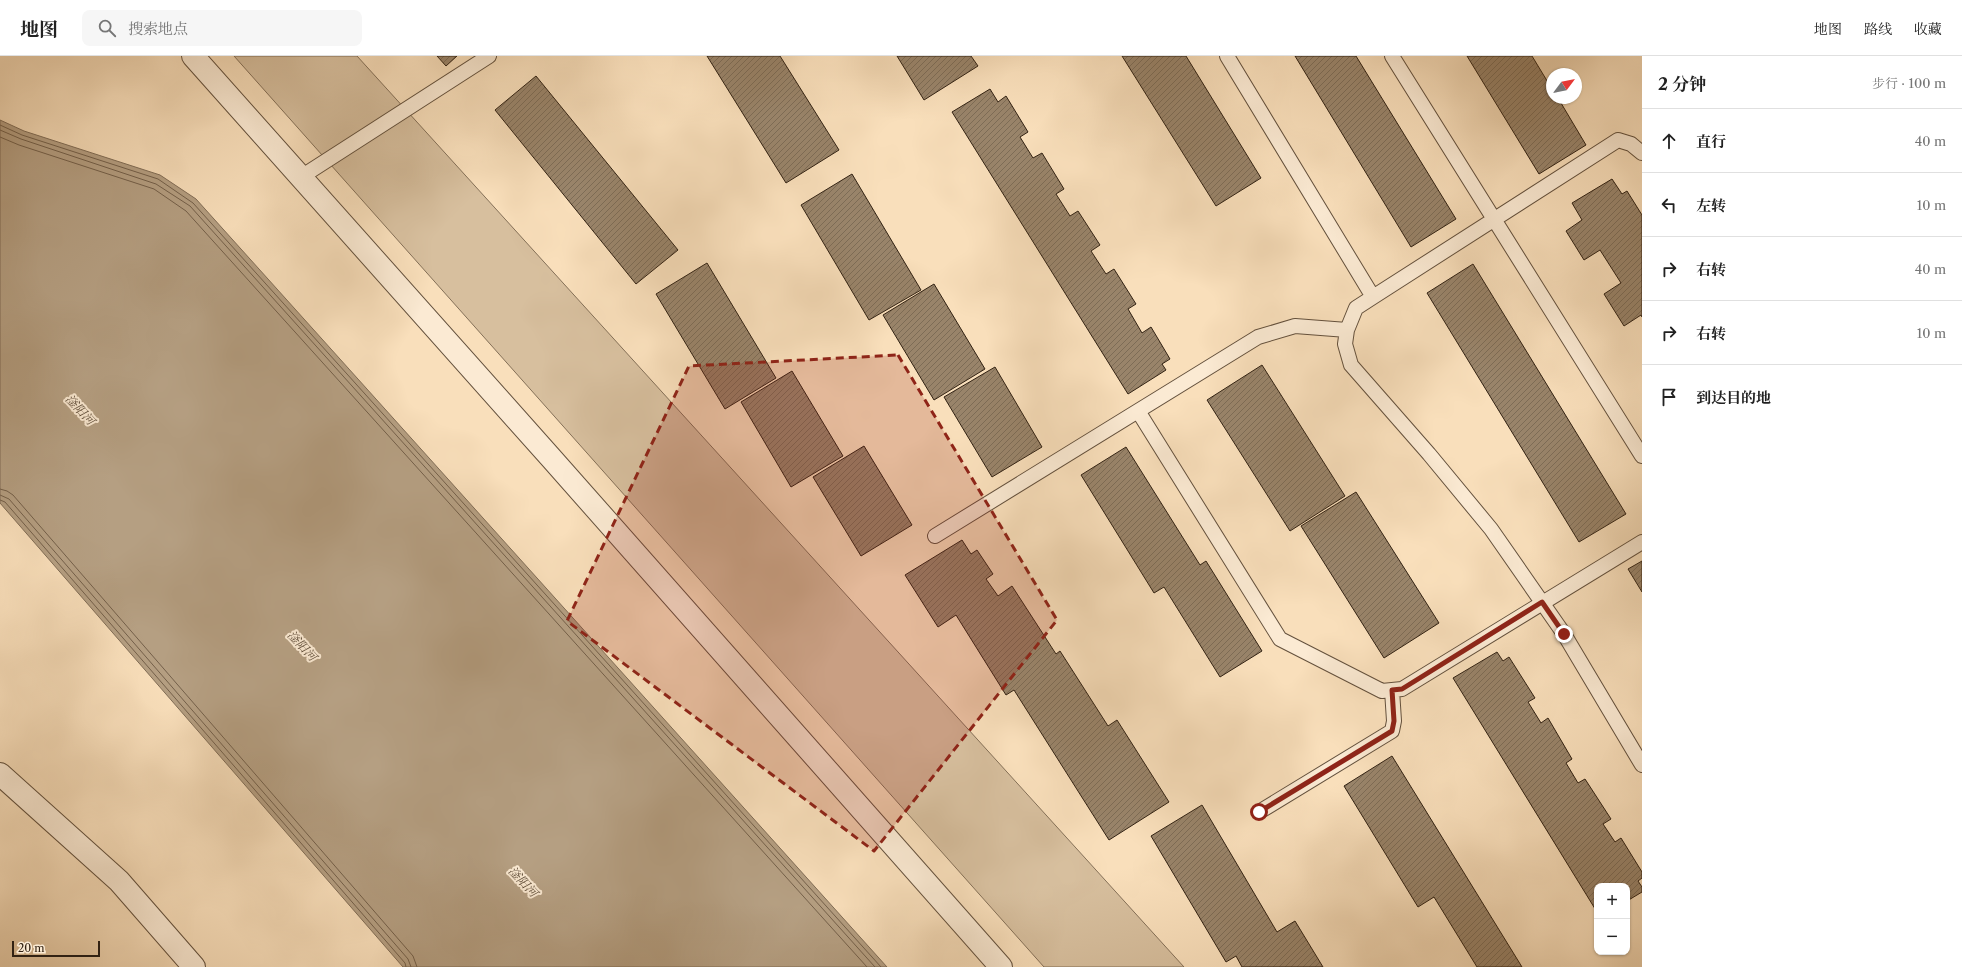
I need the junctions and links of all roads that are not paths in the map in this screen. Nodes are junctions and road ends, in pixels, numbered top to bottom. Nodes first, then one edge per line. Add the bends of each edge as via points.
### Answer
1 (193, 56) edge
2 (489, 56) edge
3 (1227, 56) edge
4 (1392, 56) edge
5 (1642, 153) edge
6 (301, 177) junction
7 (1494, 220) junction
8 (1373, 297) junction
9 (1348, 330) junction
10 (1138, 411) junction
11 (1642, 456) edge
12 (934, 536) dead end
13 (1642, 542) edge
14 (1542, 602) junction
15 (1392, 690) junction
16 (1642, 766) edge
17 (0, 774) edge
18 (1259, 812) dead end
19 (194, 967) edge
20 (1001, 967) edge

1 - 6 street
2 - 6 lane
3 - 8 lane
4 - 7 lane
5 - 7 lane via 1631,144 1618,140
6 - 20 street
7 - 8 lane
7 - 11 lane
8 - 9 lane via 1356,308
9 - 10 lane via 1295,326 1258,337
9 - 14 lane via 1345,344 1351,365 1491,529
10 - 12 lane
10 - 15 lane via 1280,639 1382,691
13 - 14 lane
14 - 15 lane via 1402,689
14 - 16 lane via 1564,634
15 - 18 lane via 1392,731
17 - 19 street via 119,881

